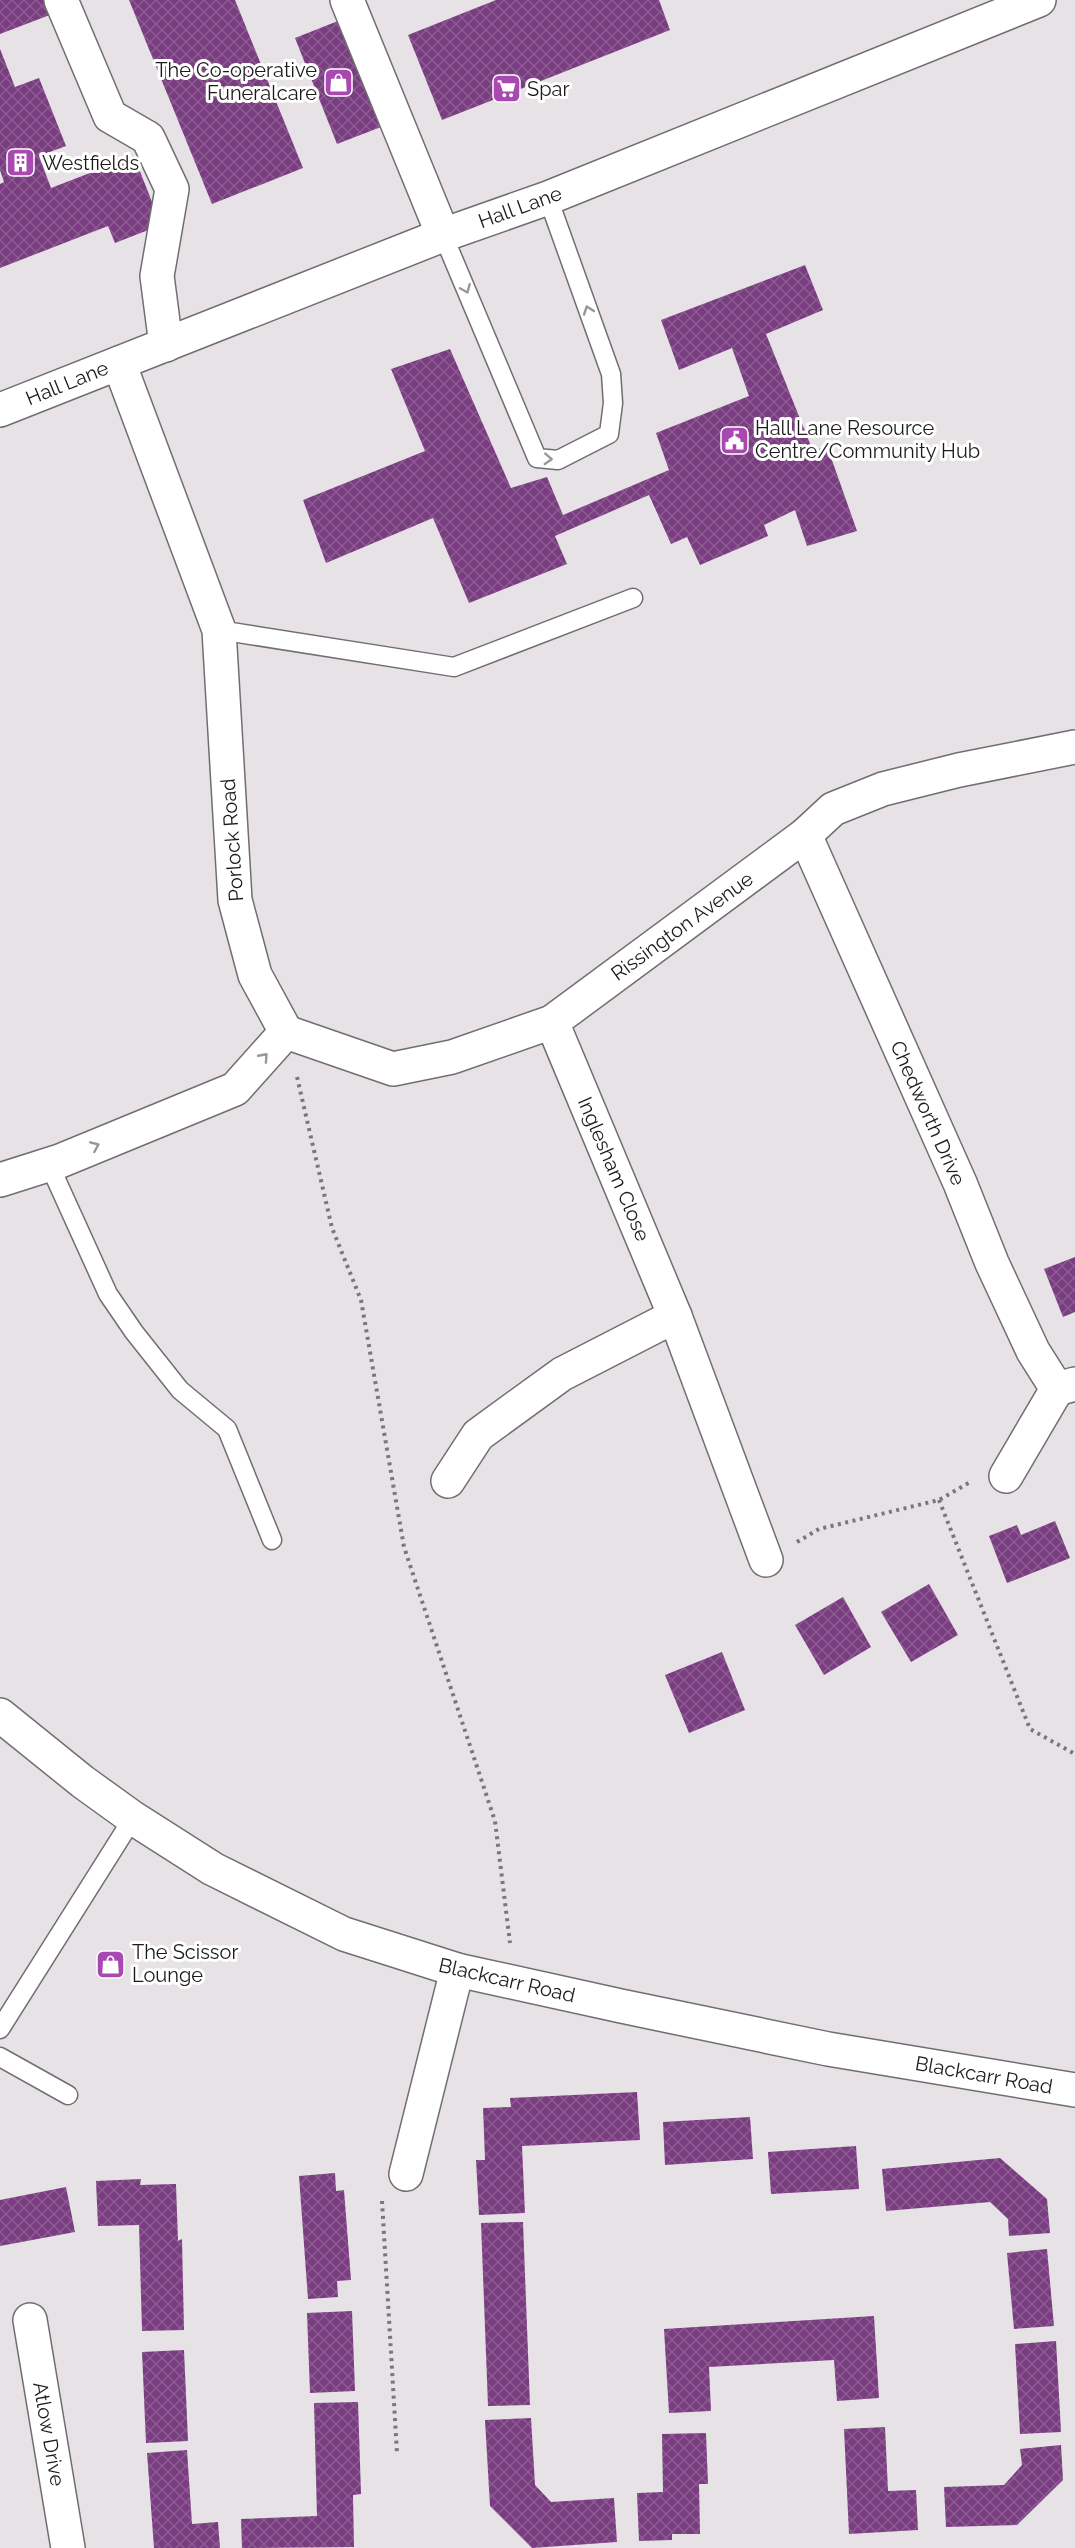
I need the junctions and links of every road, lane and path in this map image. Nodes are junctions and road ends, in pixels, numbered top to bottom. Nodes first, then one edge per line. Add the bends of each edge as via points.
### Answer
1 (61, 0) edge
2 (347, 0) edge
3 (1039, 0) edge
4 (548, 198) junction
5 (443, 235) junction
6 (166, 345) junction
7 (119, 363) junction
8 (0, 410) edge
9 (633, 598) dead end
10 (219, 630) junction
11 (1075, 747) edge
12 (805, 835) junction
13 (552, 1022) junction
14 (286, 1032) junction
15 (50, 1164) junction
16 (0, 1180) edge
17 (675, 1317) junction
18 (1066, 1386) edge
19 (1013, 1465) joint
20 (448, 1481) dead end
21 (939, 1500) junction
22 (272, 1540) dead end
23 (766, 1560) joint
24 (0, 1716) edge
25 (1075, 1754) edge
26 (133, 1818) junction
27 (457, 1970) junction
28 (515, 1982) junction
29 (0, 2029) edge
30 (0, 2057) edge
31 (1075, 2090) edge
32 (68, 2095) dead end
33 (406, 2175) joint
34 (30, 2320) dead end
35 (397, 2453) dead end
36 (68, 2548) edge

1 - 6 street via 110,116 148,138 172,189 157,276
2 - 5 street
3 - 4 street, Hall Lane
4 - 5 street, Hall Lane
5 -> 4 lane via 537,458 558,460 609,434 613,403 611,374
5 - 6 street, Hall Lane
6 - 7 street, Hall Lane
7 - 8 street, Hall Lane
7 - 10 street, Porlock Road
9 - 10 lane via 454,667
10 - 14 street, Porlock Road via 235,900 255,975
11 - 12 street, Rissington Avenue via 883,789 833,809
12 - 13 street, Rissington Avenue
12 - 18 street, Chedworth Drive via 1033,1351
13 - 14 street, Rissington Avenue via 452,1057 393,1069
13 - 17 street, Inglesham Close
15 -> 14 street via 235,1089
14 - 28 path via 332,1228 361,1300 404,1547 495,1821
15 - 16 street
15 - 22 lane via 108,1294 180,1390 227,1429
17 - 20 street via 562,1374 487,1428 478,1435
17 - 23 street, Inglesham Close
18 - 19 street, Chedworth Drive
19 - 21 path
21 - 23 path via 819,1529
21 - 25 path via 1030,1729
24 - 26 street, Blackcarr Road
26 - 27 street, Blackcarr Road via 213,1869 344,1935
26 - 29 lane
27 - 28 street, Blackcarr Road
27 - 33 street
28 - 31 street, Blackcarr Road via 828,2049
30 - 32 lane
33 - 35 path via 381,2197
34 - 36 street, Atlow Drive

